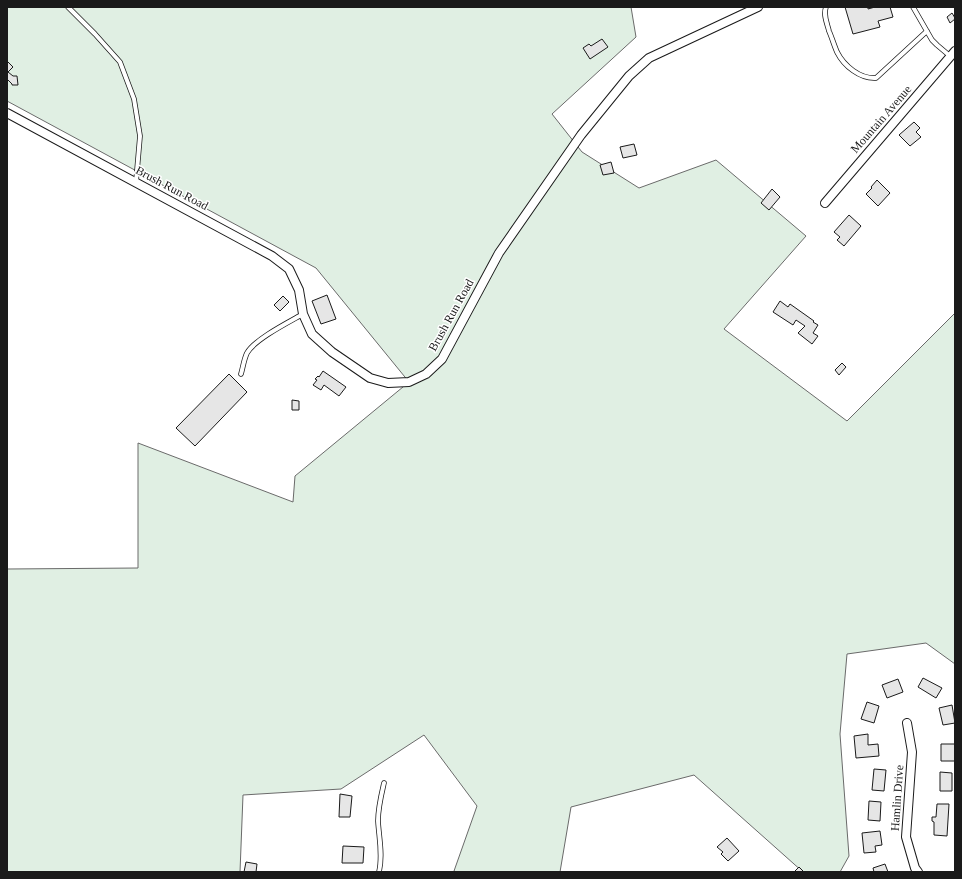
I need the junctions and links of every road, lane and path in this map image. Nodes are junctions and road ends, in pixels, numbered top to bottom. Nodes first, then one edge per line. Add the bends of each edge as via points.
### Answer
1 (68, 7) edge
2 (758, 7) edge
3 (826, 7) edge
4 (913, 7) edge
5 (927, 31) junction
6 (953, 53) edge
7 (7, 113) edge
8 (136, 182) junction
9 (825, 203) dead end
10 (303, 314) junction
11 (241, 374) dead end
12 (907, 724) dead end
13 (384, 783) dead end
14 (379, 872) edge
15 (918, 872) edge

1 - 8 lane via 120,62 134,99 140,136
2 - 10 street, Brush Run Road via 650,58 629,76 581,135 499,253 442,359 426,374 409,382 388,383 370,378 332,352 312,334
3 - 5 lane via 824,18 837,52 854,72 869,78 876,78
4 - 5 lane
5 - 6 lane via 937,45
6 - 9 street, Mountain Avenue
7 - 8 street, Brush Run Road
8 - 10 street, Brush Run Road via 272,256 289,268 299,290
10 - 11 lane via 251,346 246,354
12 - 15 street, Hamlin Drive via 912,752 906,837
13 - 14 lane via 378,821 381,849

